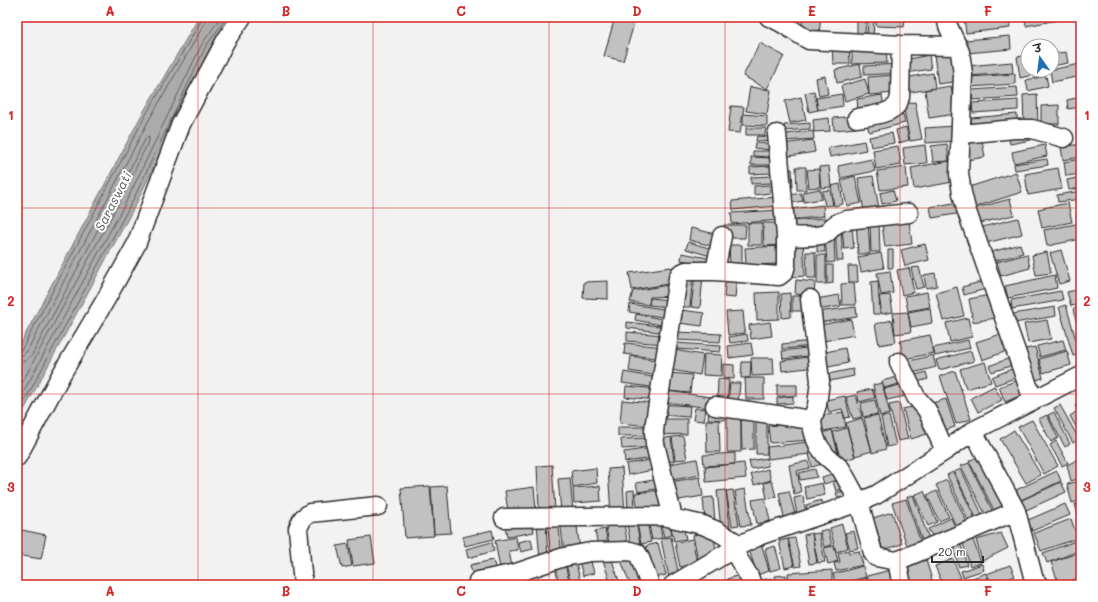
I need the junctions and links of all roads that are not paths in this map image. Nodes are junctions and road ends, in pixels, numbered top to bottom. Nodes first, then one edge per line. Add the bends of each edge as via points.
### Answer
1 (242, 17) edge
2 (768, 17) edge
3 (946, 17) edge
4 (901, 45) junction
5 (957, 46) junction
6 (857, 118) dead end
7 (777, 134) dead end
8 (961, 134) junction
9 (1064, 138) dead end
10 (909, 213) dead end
11 (722, 236) dead end
12 (786, 236) junction
13 (715, 271) junction
14 (810, 299) dead end
15 (899, 362) dead end
16 (1081, 376) edge
17 (1033, 400) junction
18 (715, 406) dead end
19 (812, 420) junction
20 (973, 431) junction
21 (945, 451) junction
22 (17, 457) edge
23 (858, 502) junction
24 (378, 506) dead end
25 (1016, 511) junction
26 (504, 518) dead end
27 (673, 518) junction
28 (736, 547) junction
29 (897, 561) junction
30 (478, 581) dead end
31 (1032, 583) edge
32 (303, 585) edge
33 (650, 585) edge
34 (673, 585) edge
35 (752, 585) edge
36 (902, 585) edge

1 - 22 street via 226,40 181,124 136,245
2 - 4 street via 809,40
3 - 5 street
4 - 5 street
4 - 6 street via 898,104 885,112
5 - 8 street via 963,74
7 - 12 street
8 - 9 street via 1032,129
8 - 17 street via 959,174 966,209
10 - 12 street via 839,222 824,235
11 - 13 street
12 - 13 street via 786,265 784,272 779,276
13 - 27 street via 686,271 678,278 654,432
14 - 19 street via 820,381
15 - 21 street via 916,398 927,410
16 - 17 street
17 - 20 street
18 - 19 street
19 - 23 street via 819,446 841,469
20 - 21 street
20 - 25 street
21 - 23 street via 876,495
23 - 28 street via 761,535
23 - 29 street via 873,553 876,557
24 - 32 street via 310,513 302,518 298,528
25 - 29 street
25 - 31 street
26 - 27 street
27 - 28 street via 717,531
28 - 34 street
28 - 35 street
29 - 36 street
30 - 33 street via 516,573 564,557 590,552 630,551 640,558

